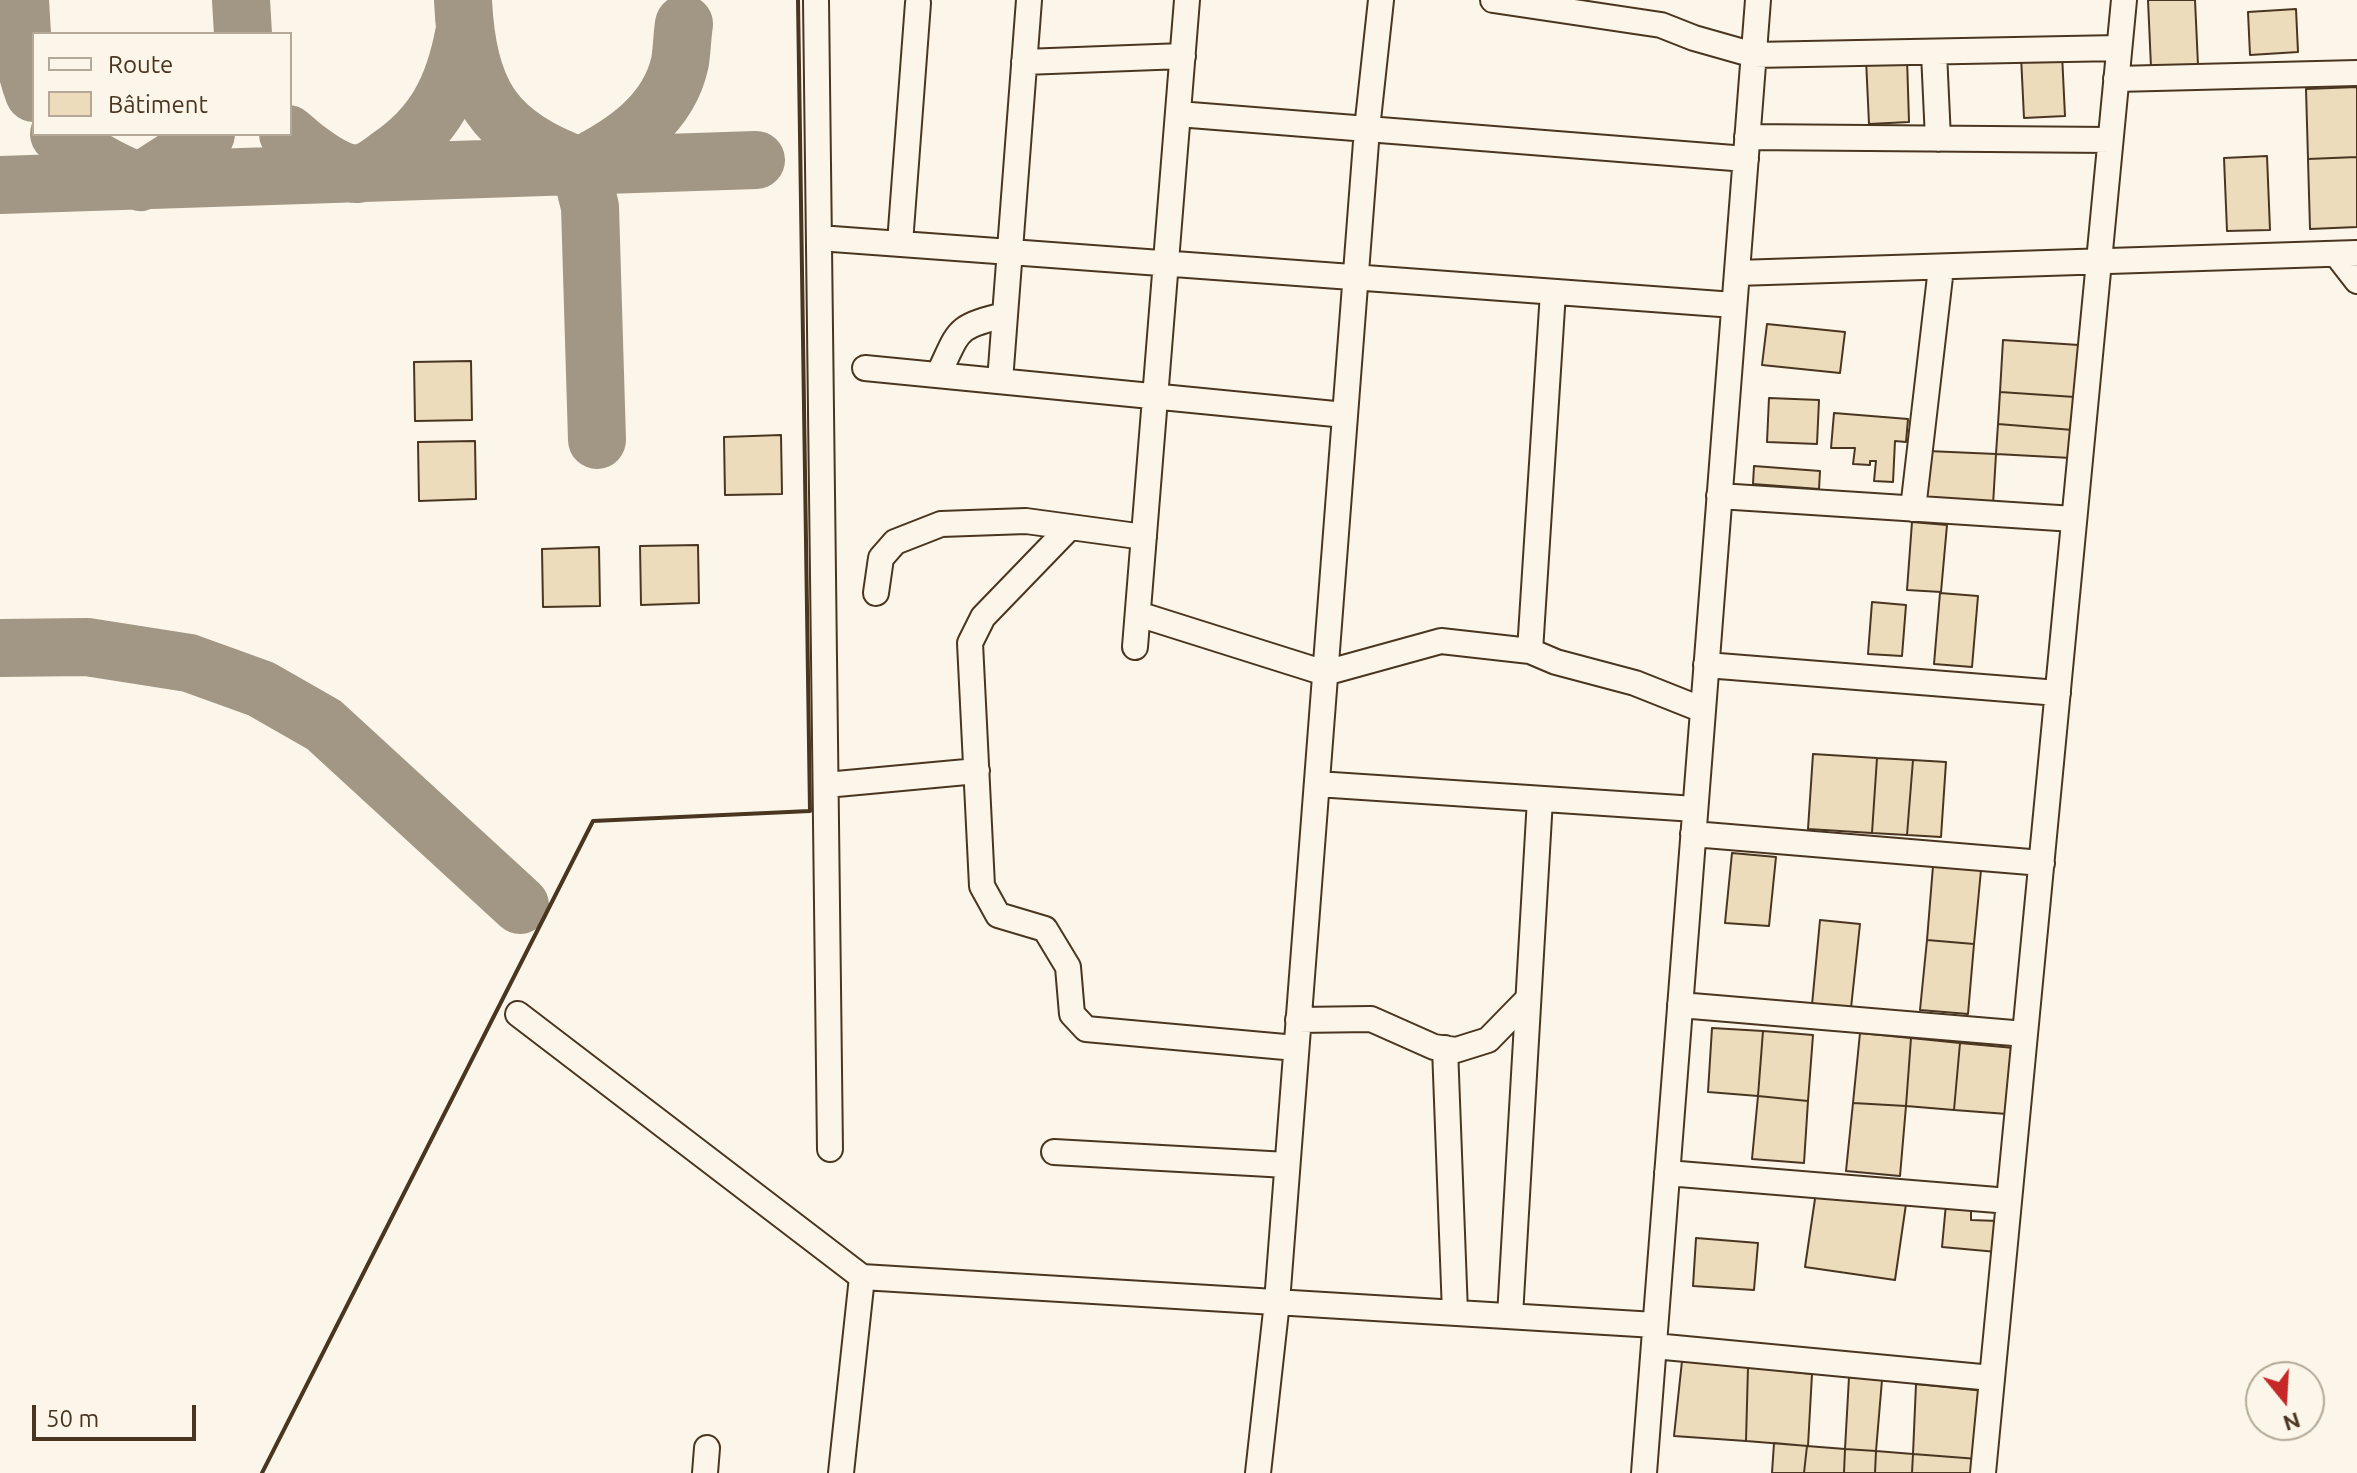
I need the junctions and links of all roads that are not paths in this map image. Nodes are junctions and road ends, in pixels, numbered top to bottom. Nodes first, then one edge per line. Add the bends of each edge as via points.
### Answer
1 (816, 0) edge
2 (1029, 0) edge
3 (1187, 0) edge
4 (1381, 0) edge
5 (1493, 0) edge
6 (1758, 0) edge
7 (2124, 0) edge
8 (918, 3) dead end
9 (2119, 48) junction
10 (1934, 53) junction
11 (1754, 55) junction
12 (1183, 56) junction
13 (1024, 62) junction
14 (2357, 73) edge
15 (2116, 79) junction
16 (1178, 114) junction
17 (1367, 129) junction
18 (1938, 139) junction
19 (2110, 140) junction
20 (1746, 148) junction
21 (819, 238) junction
22 (900, 243) junction
23 (1010, 251) junction
24 (2346, 254) edge
25 (2099, 261) junction
26 (1166, 263) junction
27 (1941, 268) junction
28 (1737, 273) junction
29 (1355, 277) junction
30 (2357, 281) edge
31 (1553, 292) junction
32 (1734, 305) junction
33 (1005, 315) junction
34 (865, 368) dead end
35 (938, 375) junction
36 (1000, 381) junction
37 (1155, 396) junction
38 (1345, 415) junction
39 (1719, 496) junction
40 (1913, 509) junction
41 (2074, 519) junction
42 (1070, 527) junction
43 (1144, 537) junction
44 (876, 593) dead end
45 (1138, 614) junction
46 (1135, 647) dead end
47 (1530, 651) junction
48 (1706, 665) junction
49 (1325, 673) junction
50 (2058, 693) junction
51 (1703, 710) junction
52 (977, 771) junction
53 (1317, 784) junction
54 (826, 785) junction
55 (1540, 799) junction
56 (1695, 809) junction
57 (1693, 834) junction
58 (2042, 863) junction
59 (1528, 999) junction
60 (1680, 1005) junction
61 (518, 1014) dead end
62 (1298, 1020) junction
63 (2025, 1034) junction
64 (1296, 1048) junction
65 (1445, 1048) junction
66 (830, 1149) dead end
67 (1054, 1152) dead end
68 (1287, 1165) junction
69 (1667, 1173) junction
70 (2009, 1201) junction
71 (862, 1277) junction
72 (1277, 1302) junction
73 (1455, 1313) junction
74 (1510, 1316) junction
75 (1654, 1336) junction
76 (1992, 1378) junction
77 (707, 1448) dead end
78 (705, 1473) edge
79 (841, 1473) edge
80 (1258, 1473) edge
81 (1644, 1473) edge
82 (1983, 1473) edge

1 - 21 street
2 - 13 street
3 - 12 street
4 - 17 street
5 - 11 street via 1661,25
6 - 11 street
7 - 9 street
8 - 22 street
9 - 10 street
9 - 15 street
10 - 11 street
10 - 18 street
11 - 20 street
12 - 13 street
12 - 16 street
13 - 23 street
14 - 15 street
15 - 19 street
16 - 17 street
16 - 26 street
17 - 20 street
17 - 29 street
18 - 19 street
18 - 20 street
19 - 25 street
20 - 28 street
21 - 22 street
21 - 54 street
22 - 23 street
23 - 26 street
23 - 33 street
24 - 25 street
24 - 30 street
25 - 27 street
25 - 41 street
26 - 29 street
26 - 37 street
27 - 28 street
27 - 40 street
28 - 32 street
29 - 31 street
29 - 38 street
31 - 32 street
31 - 47 street
32 - 39 street
33 - 35 street via 971,323 958,333
33 - 36 street
34 - 35 street
35 - 36 street
36 - 37 street
37 - 38 street
37 - 43 street
38 - 49 street
39 - 40 street
39 - 48 street
40 - 41 street
41 - 50 street
42 - 43 street
42 - 44 street via 1026,521 941,524 895,542 881,558
42 - 52 street via 983,617 970,643
43 - 45 street
45 - 46 street
45 - 49 street
47 - 49 street via 1441,641
47 - 51 street
48 - 50 street
48 - 51 street
49 - 53 street
50 - 58 street
51 - 56 street
52 - 54 street
52 - 64 street via 982,886 998,915 1045,929 1068,967 1072,1014 1086,1029
53 - 55 street
53 - 62 street
54 - 66 street
55 - 56 street
55 - 59 street
56 - 57 street
57 - 58 street
57 - 60 street
58 - 63 street
59 - 65 street via 1488,1040
59 - 74 street
60 - 63 street
60 - 69 street
61 - 71 street
62 - 64 street
62 - 65 street via 1371,1019
63 - 70 street
64 - 68 street
65 - 73 street
67 - 68 street
68 - 72 street
69 - 70 street
69 - 75 street
70 - 76 street
71 - 72 street
71 - 79 street
72 - 73 street
72 - 80 street
73 - 74 street
74 - 75 street
75 - 76 street
75 - 81 street
76 - 82 street
77 - 78 street

